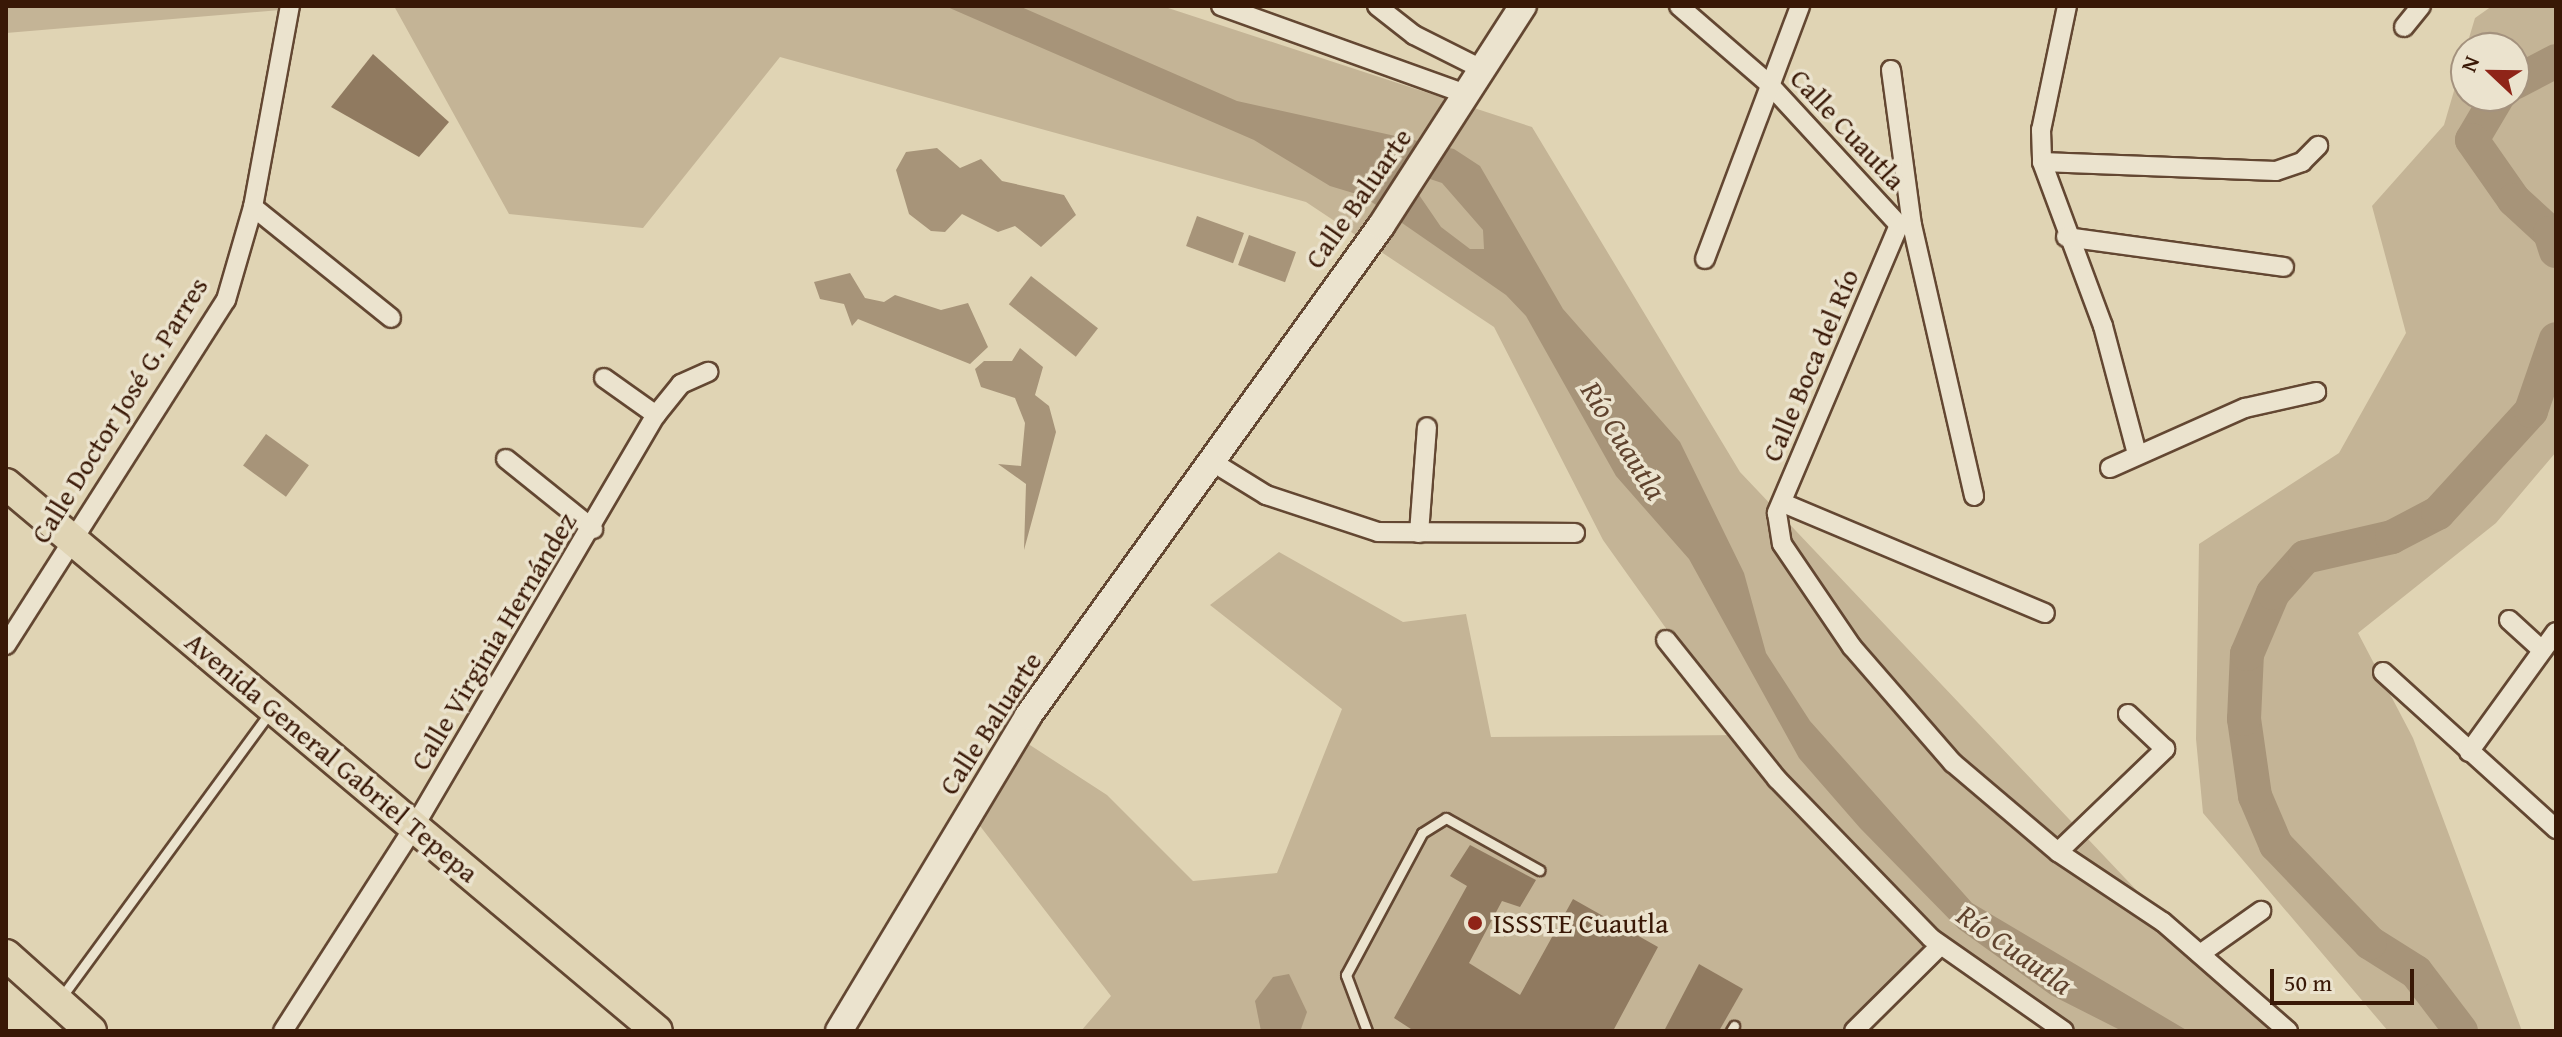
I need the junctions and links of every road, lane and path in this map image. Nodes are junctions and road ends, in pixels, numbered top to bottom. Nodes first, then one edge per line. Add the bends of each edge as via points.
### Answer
1 (290, 6) edge
2 (1221, 6) edge
3 (1377, 6) edge
4 (1523, 6) edge
5 (1679, 6) edge
6 (1800, 6) edge
7 (2067, 6) edge
8 (2421, 6) edge
9 (2404, 27) dead end
10 (1484, 70) junction
11 (1891, 70) dead end
12 (1769, 84) junction
13 (1468, 95) junction
14 (2318, 146) dead end
15 (2042, 162) junction
16 (253, 207) junction
17 (1906, 225) junction
18 (2066, 237) junction
19 (1705, 259) dead end
20 (2284, 267) dead end
21 (391, 318) dead end
22 (708, 372) dead end
23 (604, 378) dead end
24 (2316, 392) dead end
25 (656, 415) junction
26 (1427, 427) dead end
27 (2137, 454) junction
28 (506, 459) dead end
29 (1211, 461) junction
30 (2110, 468) dead end
31 (6, 484) edge
32 (1974, 496) dead end
33 (1783, 503) junction
34 (593, 529) junction
35 (1419, 533) junction
36 (1575, 533) dead end
37 (73, 537) junction
38 (2045, 613) dead end
39 (2509, 620) dead end
40 (2556, 632) edge
41 (1666, 640) dead end
42 (6, 645) edge
43 (2542, 650) junction
44 (2383, 672) dead end
45 (274, 708) junction
46 (2128, 714) dead end
47 (2469, 752) junction
48 (414, 827) junction
49 (2556, 829) edge
50 (2058, 852) junction
51 (1539, 870) dead end
52 (2261, 911) dead end
53 (1940, 946) junction
54 (2200, 954) junction
55 (6, 955) edge
56 (58, 1002) junction
57 (91, 1031) edge
58 (283, 1031) edge
59 (657, 1031) edge
60 (839, 1031) edge
61 (1367, 1031) edge
62 (1854, 1031) edge
63 (2064, 1031) edge
64 (2288, 1031) edge

1 - 16 street, Calle Doctor José G. Parres
2 - 13 street
3 - 10 street via 1414,35
4 - 10 street, Calle Baluarte
5 - 12 street, Calle Cuautla
6 - 12 street
7 - 15 street via 2041,130
8 - 9 street
10 - 13 street, Calle Baluarte
11 - 17 street
12 - 17 street, Calle Cuautla
12 - 19 street
13 - 29 street, Calle Baluarte via 1381,226
14 - 15 street via 2302,162 2276,171
15 - 18 street
16 - 21 street
16 - 37 street, Calle Doctor José G. Parres via 226,300
17 - 32 street, Calle Cuautla
17 - 33 street, Calle Boca del Río
18 - 20 street
18 - 27 street via 2103,326
22 - 25 street, Calle Virginia Hernández via 681,384
23 - 25 street
24 - 27 street via 2245,408
25 - 34 street, Calle Virginia Hernández
26 - 35 street
27 - 30 street
28 - 34 street
29 - 35 street via 1329,521
29 - 60 street, Calle Baluarte via 1028,716
31 - 37 main road, Avenida General Gabriel Tepepa
33 - 38 street
33 - 50 street, Calle Boca del Río via 1775,526 1852,647 1953,763
34 - 48 street, Calle Virginia Hernández
35 - 36 street
37 - 42 street, Calle Doctor José G. Parres
37 - 45 main road, Avenida General Gabriel Tepepa
39 - 43 street
40 - 43 street
41 - 53 street via 1777,779
43 - 47 street
44 - 47 street
45 - 48 main road, Avenida General Gabriel Tepepa
45 - 56 lane
46 - 50 street via 2165,749
47 - 49 street
48 - 58 street, Calle Virginia Hernández
48 - 59 main road, Avenida General Gabriel Tepepa
50 - 54 street
51 - 61 lane via 1446,818 1422,833 1346,975
52 - 54 street
53 - 62 street
53 - 63 street
54 - 64 street
55 - 56 main road
56 - 57 main road

